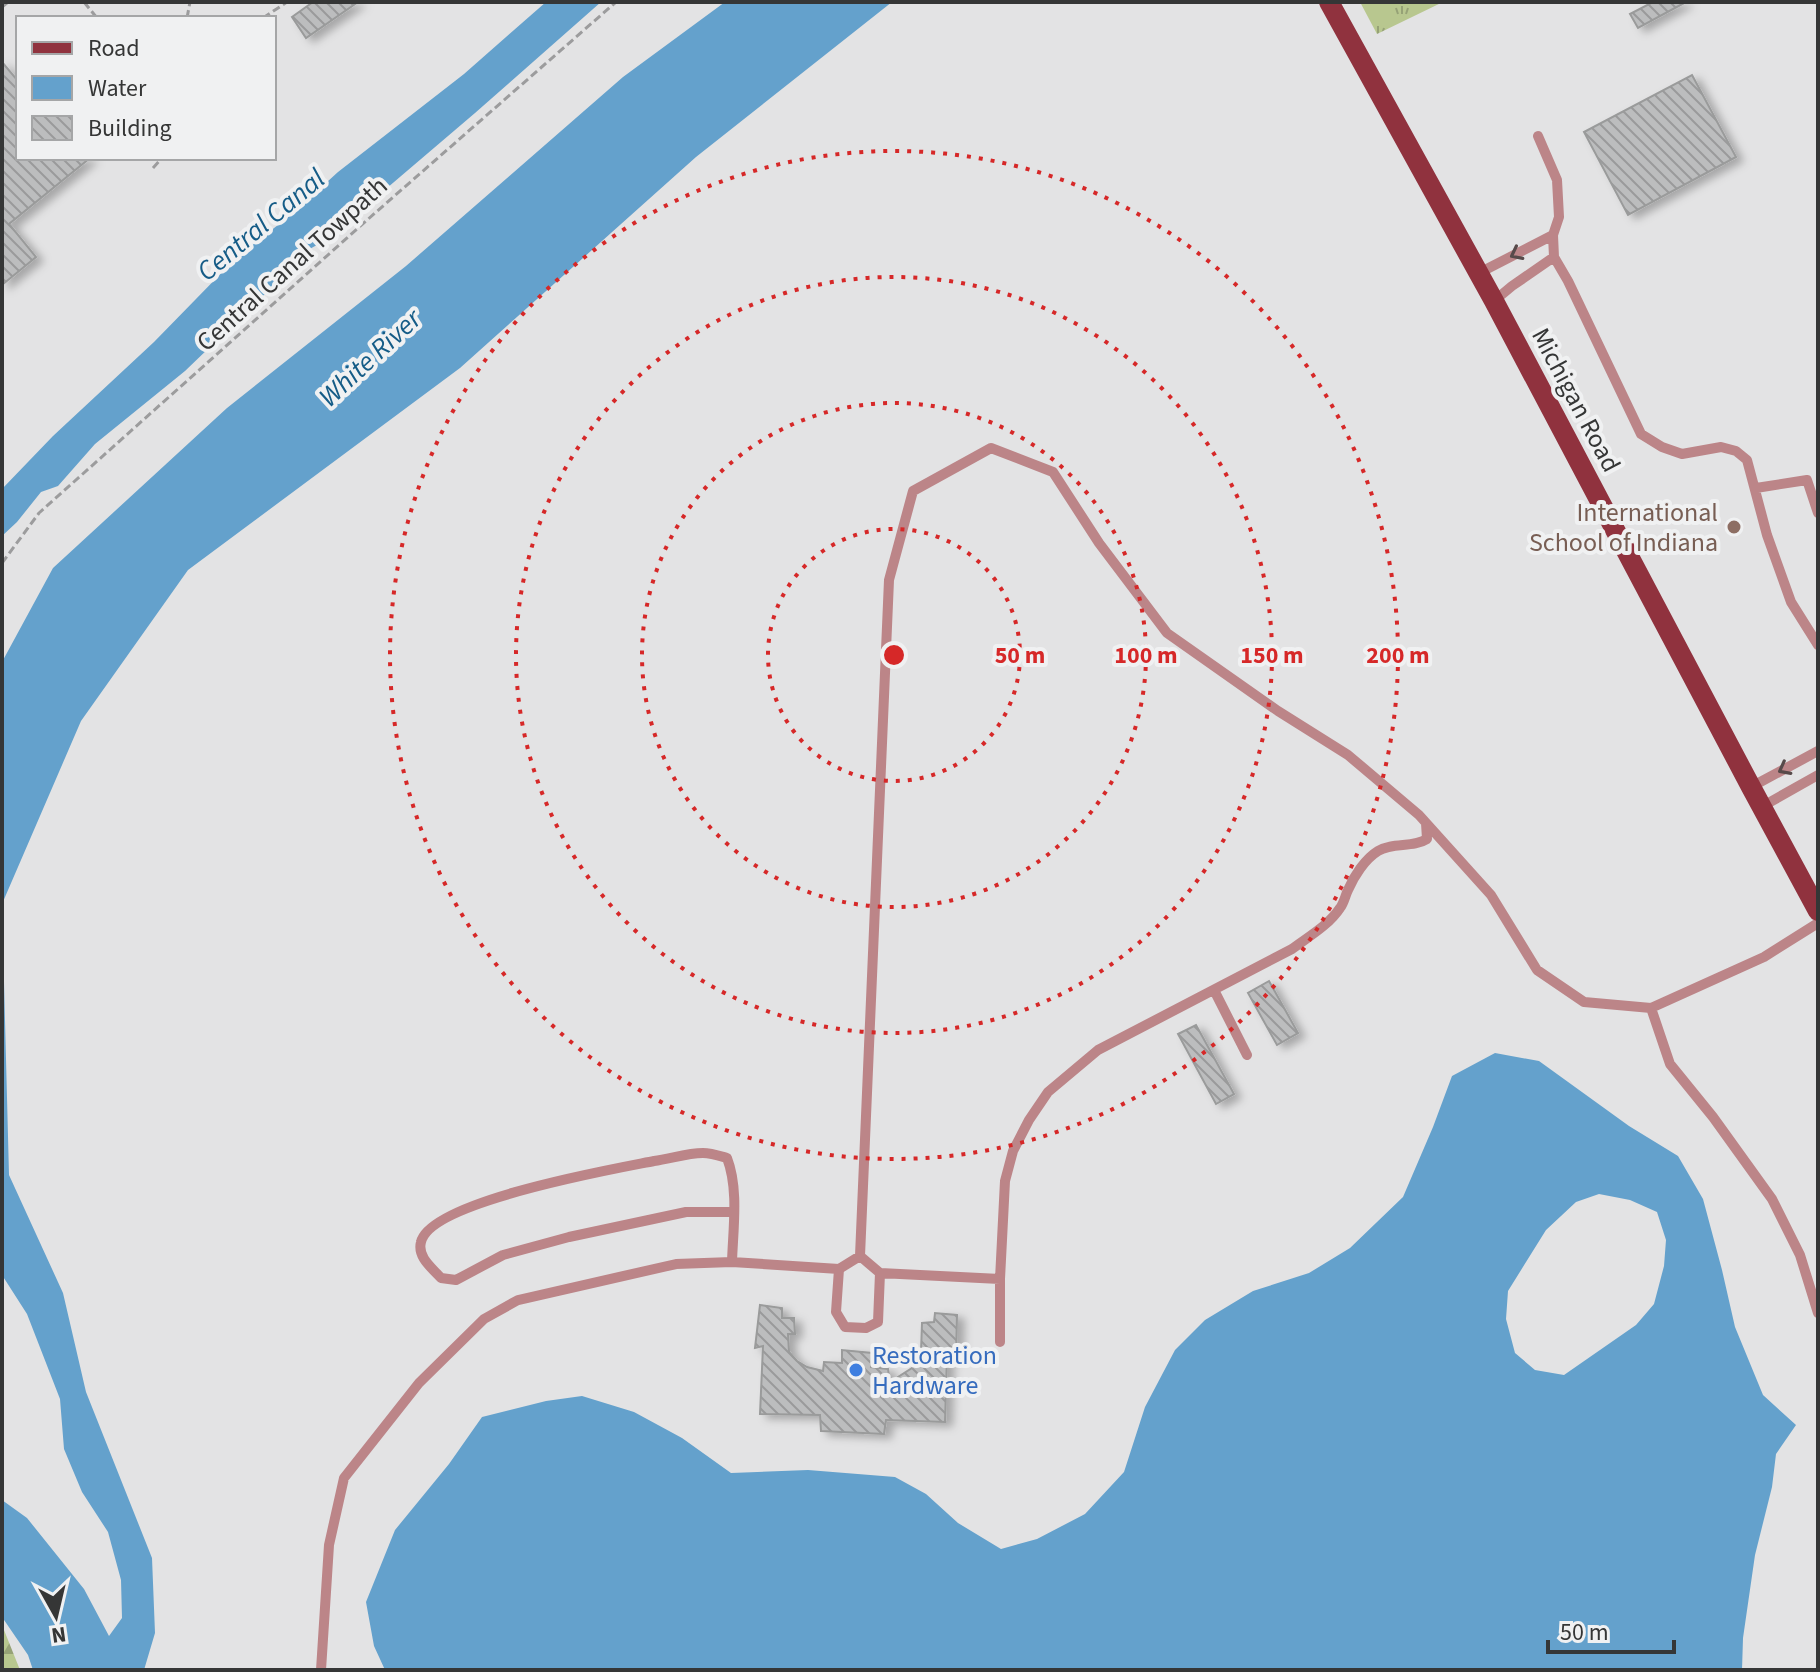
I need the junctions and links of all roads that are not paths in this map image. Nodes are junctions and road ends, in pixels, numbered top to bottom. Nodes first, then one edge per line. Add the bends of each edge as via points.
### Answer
1 (1329, 2) edge
2 (1538, 136) dead end
3 (1553, 235) junction
4 (1554, 257) junction
5 (1479, 273) junction
6 (1494, 301) junction
7 (1756, 488) junction
8 (1818, 513) edge
9 (1817, 642) edge
10 (1818, 751) edge
11 (1818, 775) edge
12 (1751, 787) junction
13 (1763, 806) junction
14 (1426, 823) junction
15 (1421, 843) junction
16 (1455, 855) junction
17 (1818, 911) edge
18 (1818, 923) edge
19 (1214, 990) junction
20 (1651, 1008) junction
21 (1247, 1055) dead end
22 (733, 1212) junction
23 (860, 1256) junction
24 (732, 1262) junction
25 (839, 1269) junction
26 (880, 1273) junction
27 (1000, 1279) junction
28 (1818, 1313) edge
29 (1000, 1342) dead end
30 (321, 1670) edge

1 - 5 main road, Michigan Road
2 - 3 lane via 1557,180 1559,217
3 - 4 lane
3 -> 5 lane
4 - 6 lane
4 - 7 lane via 1641,434 1682,454 1721,447 1736,451 1747,460
5 - 6 main road, Michigan Road
6 - 12 main road, Michigan Road
7 - 8 lane via 1807,480
7 - 9 lane via 1791,602
10 -> 12 lane
11 - 13 lane
12 - 13 main road, Michigan Road
13 - 17 main road, Michigan Road
14 - 15 lane via 1427,839
14 - 16 lane
14 - 23 lane via 1348,755 1167,633 1053,472 991,448 913,491 889,580
15 - 16 lane
15 - 19 lane via 1378,851 1361,866 1340,908 1319,929
16 - 20 lane via 1491,895 1537,970 1584,1002
18 - 20 lane via 1764,957
19 - 21 lane
19 - 27 lane via 1098,1050 1048,1092 1013,1151 1005,1181
20 - 28 lane via 1670,1064 1772,1199 1800,1255
22 - 22 lane via 733,1173 727,1158 704,1152 592,1173 474,1205 427,1229 420,1244 423,1259 441,1278 456,1280 503,1255 569,1237 686,1212
22 - 24 lane
23 - 25 lane
23 - 26 lane
24 - 25 lane
24 - 30 lane via 676,1264 518,1300 484,1319 451,1351 344,1478 329,1545
25 - 26 lane via 836,1312 845,1327 866,1328 878,1322
26 - 27 lane
27 - 29 lane

